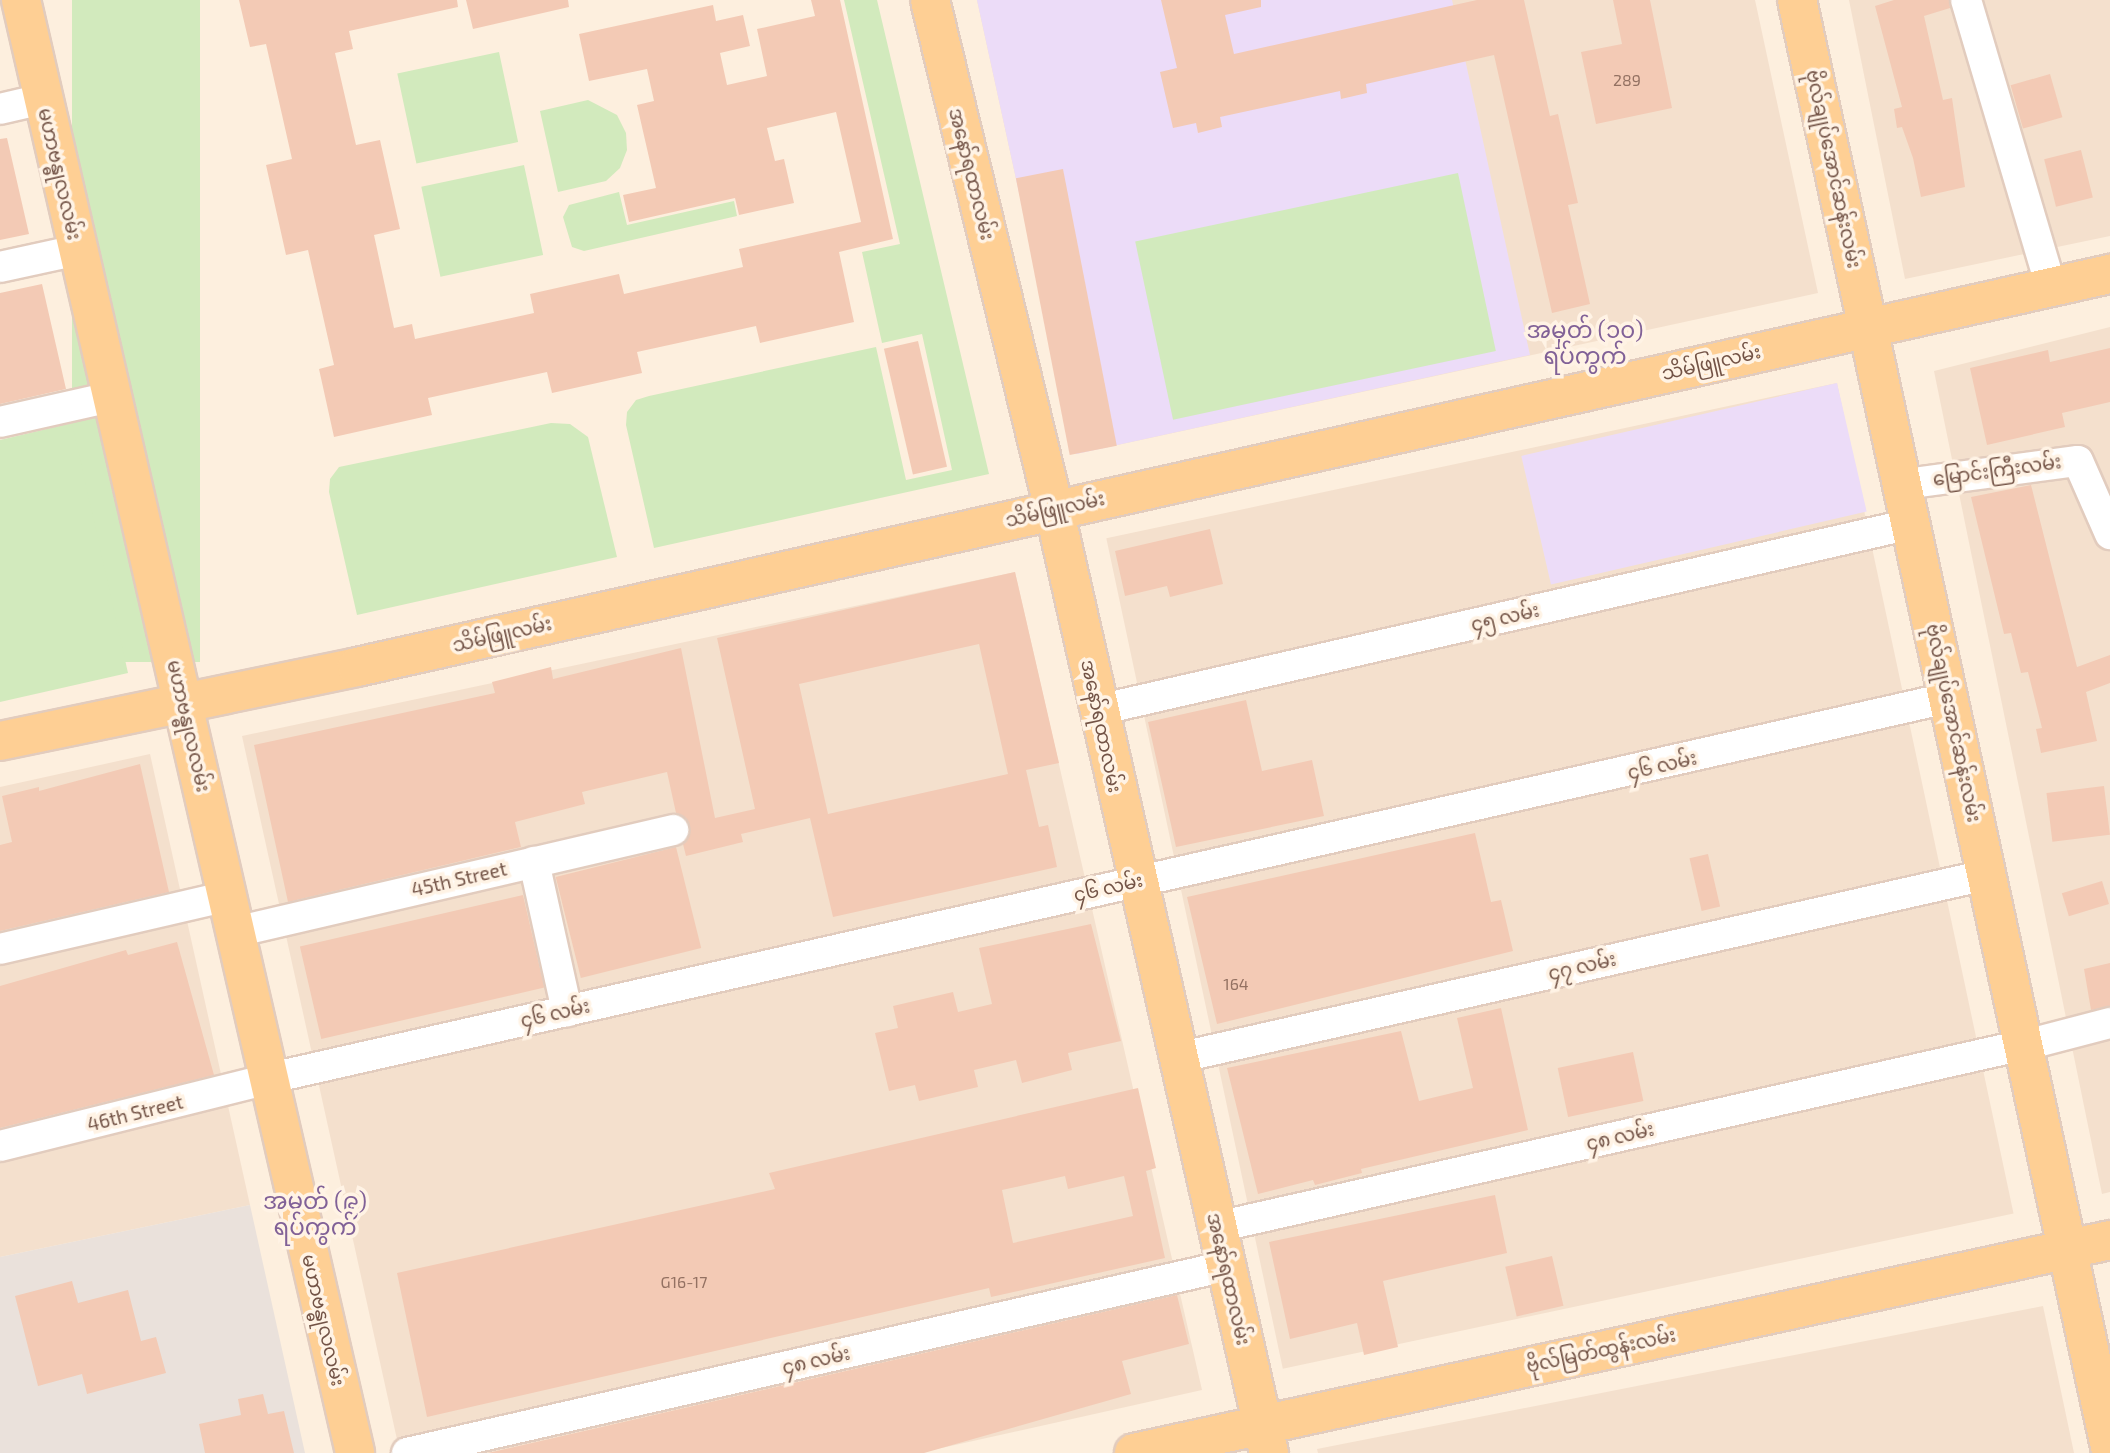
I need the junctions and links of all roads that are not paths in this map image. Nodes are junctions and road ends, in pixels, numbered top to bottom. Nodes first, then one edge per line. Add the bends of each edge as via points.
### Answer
1 (21, 0) edge
2 (930, 0) edge
3 (1797, 0) edge
4 (1816, 0) edge
5 (1966, 0) edge
6 (43, 99) junction
7 (0, 109) edge
8 (78, 250) junction
9 (0, 267) edge
10 (2110, 274) edge
11 (2051, 287) junction
12 (1877, 325) junction
13 (111, 397) junction
14 (0, 422) edge
15 (1920, 482) junction
16 (1054, 509) junction
17 (1911, 524) junction
18 (2110, 534) edge
19 (1948, 698) junction
20 (183, 703) junction
21 (1098, 710) junction
22 (0, 741) edge
23 (673, 830) dead end
24 (534, 862) junction
25 (1986, 875) junction
26 (1136, 881) junction
27 (238, 918) junction
28 (0, 949) edge
29 (567, 1011) junction
30 (2110, 1023) edge
31 (2032, 1043) junction
32 (1177, 1058) junction
33 (276, 1077) junction
34 (0, 1146) edge
35 (1217, 1227) junction
36 (2088, 1245) edge
37 (1226, 1266) junction
38 (2110, 1359) edge
39 (1266, 1438) edge
40 (2110, 1447) edge
41 (355, 1453) edge
42 (407, 1453) edge
43 (1134, 1453) edge

1 - 6 main road, မဟာဗန္ဓုလလမ်း
2 - 16 main road, အနော်ရထာလမ်း
3 - 12 main road, ဗိုလ်ချုပ်အောင်ဆန်းလမ်း
4 - 12 main road, ဗိုလ်ချုပ်အောင်ဆန်းလမ်း
5 - 11 street
6 - 7 street
6 - 8 main road, မဟာဗန္ဓုလလမ်း
8 - 9 street
8 - 13 main road, မဟာဗန္ဓုလလမ်း
10 - 11 main road, သိမ်ဖြူလမ်း
11 - 12 main road, သိမ်ဖြူလမ်း
12 - 15 main road, ဗိုလ်ချုပ်အောင်ဆန်းလမ်း
12 - 16 main road, သိမ်ဖြူလမ်း
12 - 17 main road, ဗိုလ်ချုပ်အောင်ဆန်းလမ်း
13 - 14 street
13 - 20 main road, မဟာဗန္ဓုလလမ်း
15 - 18 street, မြောင်းကြီးလမ်း via 2078,461
15 - 31 main road, ဗိုလ်ချုပ်အောင်ဆန်းလမ်း
16 - 20 main road, သိမ်ဖြူလမ်း
16 - 21 main road, အနော်ရထာလမ်း
17 - 19 main road, ဗိုလ်ချုပ်အောင်ဆန်းလမ်း
17 - 21 street, ၄၅ လမ်း
19 - 25 main road, ဗိုလ်ချုပ်အောင်ဆန်းလမ်း
19 - 26 street, ၄၆ လမ်း
20 - 22 main road, သိမ်ဖြူလမ်း
20 - 27 main road, မဟာဗန္ဓုလလမ်း
21 - 26 main road, အနော်ရထာလမ်း
23 - 24 street
24 - 27 street, 45th Street
24 - 29 street, 45th Street
25 - 31 main road, ဗိုလ်ချုပ်အောင်ဆန်းလမ်း
25 - 32 street, ၄၇ လမ်း
26 - 29 street, ၄၆ လမ်း
26 - 32 main road, အနော်ရထာလမ်း
27 - 28 street, 45th Street
27 - 33 main road, မဟာဗန္ဓုလလမ်း
29 - 33 street, ၄၆ လမ်း
30 - 31 street, ၄၈ လမ်း
31 - 35 street, ၄၈ လမ်း
31 - 36 main road, ဗိုလ်ချုပ်အောင်ဆန်းလမ်း
32 - 35 main road, အနော်ရထာလမ်း
33 - 34 street, 46th Street
33 - 41 main road, မဟာဗန္ဓုလလမ်း
35 - 37 main road, အနော်ရထာလမ်း
36 - 38 main road, ဗိုလ်ချုပ်အောင်ဆန်းလမ်း
36 - 39 main road, ဗိုလ်မြတ်ထွန်းလမ်း
36 - 40 main road, ဗိုလ်ချုပ်အောင်ဆန်းလမ်း
37 - 39 main road, အနော်ရထာလမ်း
37 - 42 street, ၄၈ လမ်း
39 - 43 main road, ဗိုလ်မြတ်ထွန်းလမ်း

